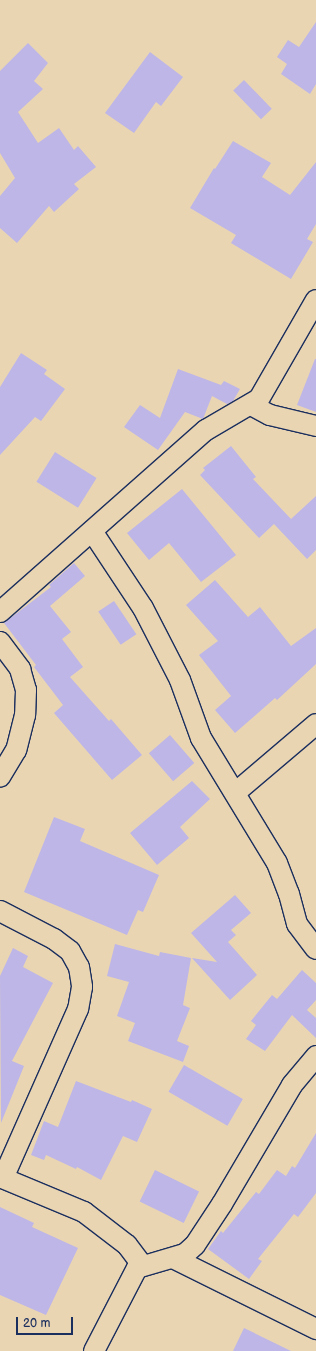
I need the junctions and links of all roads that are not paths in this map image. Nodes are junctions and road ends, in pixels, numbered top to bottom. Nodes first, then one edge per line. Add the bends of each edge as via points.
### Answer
1 (316, 300) edge
2 (250, 404) junction
3 (316, 426) edge
4 (92, 531) junction
5 (0, 612) edge
6 (0, 642) edge
7 (316, 724) edge
8 (0, 777) edge
9 (235, 794) junction
10 (0, 911) edge
11 (316, 949) edge
12 (316, 1056) edge
13 (2, 1177) edge
14 (173, 1258) junction
15 (143, 1266) junction
16 (316, 1329) edge
17 (94, 1351) edge

1 - 2 street via 259,399
2 - 3 street via 270,416
2 - 4 street via 206,430
4 - 5 street
4 - 9 street via 143,608 180,680 201,738
6 - 8 street via 20,669 26,690 25,714 16,750
7 - 9 street
9 - 11 street via 277,863 297,924
10 - 13 street via 54,939 70,951 79,967 82,987 78,1009
12 - 14 street via 292,1085 195,1245 186,1254
13 - 15 street via 84,1212 127,1245
14 - 15 street
14 - 16 street
15 - 17 street via 137,1268 126,1287

